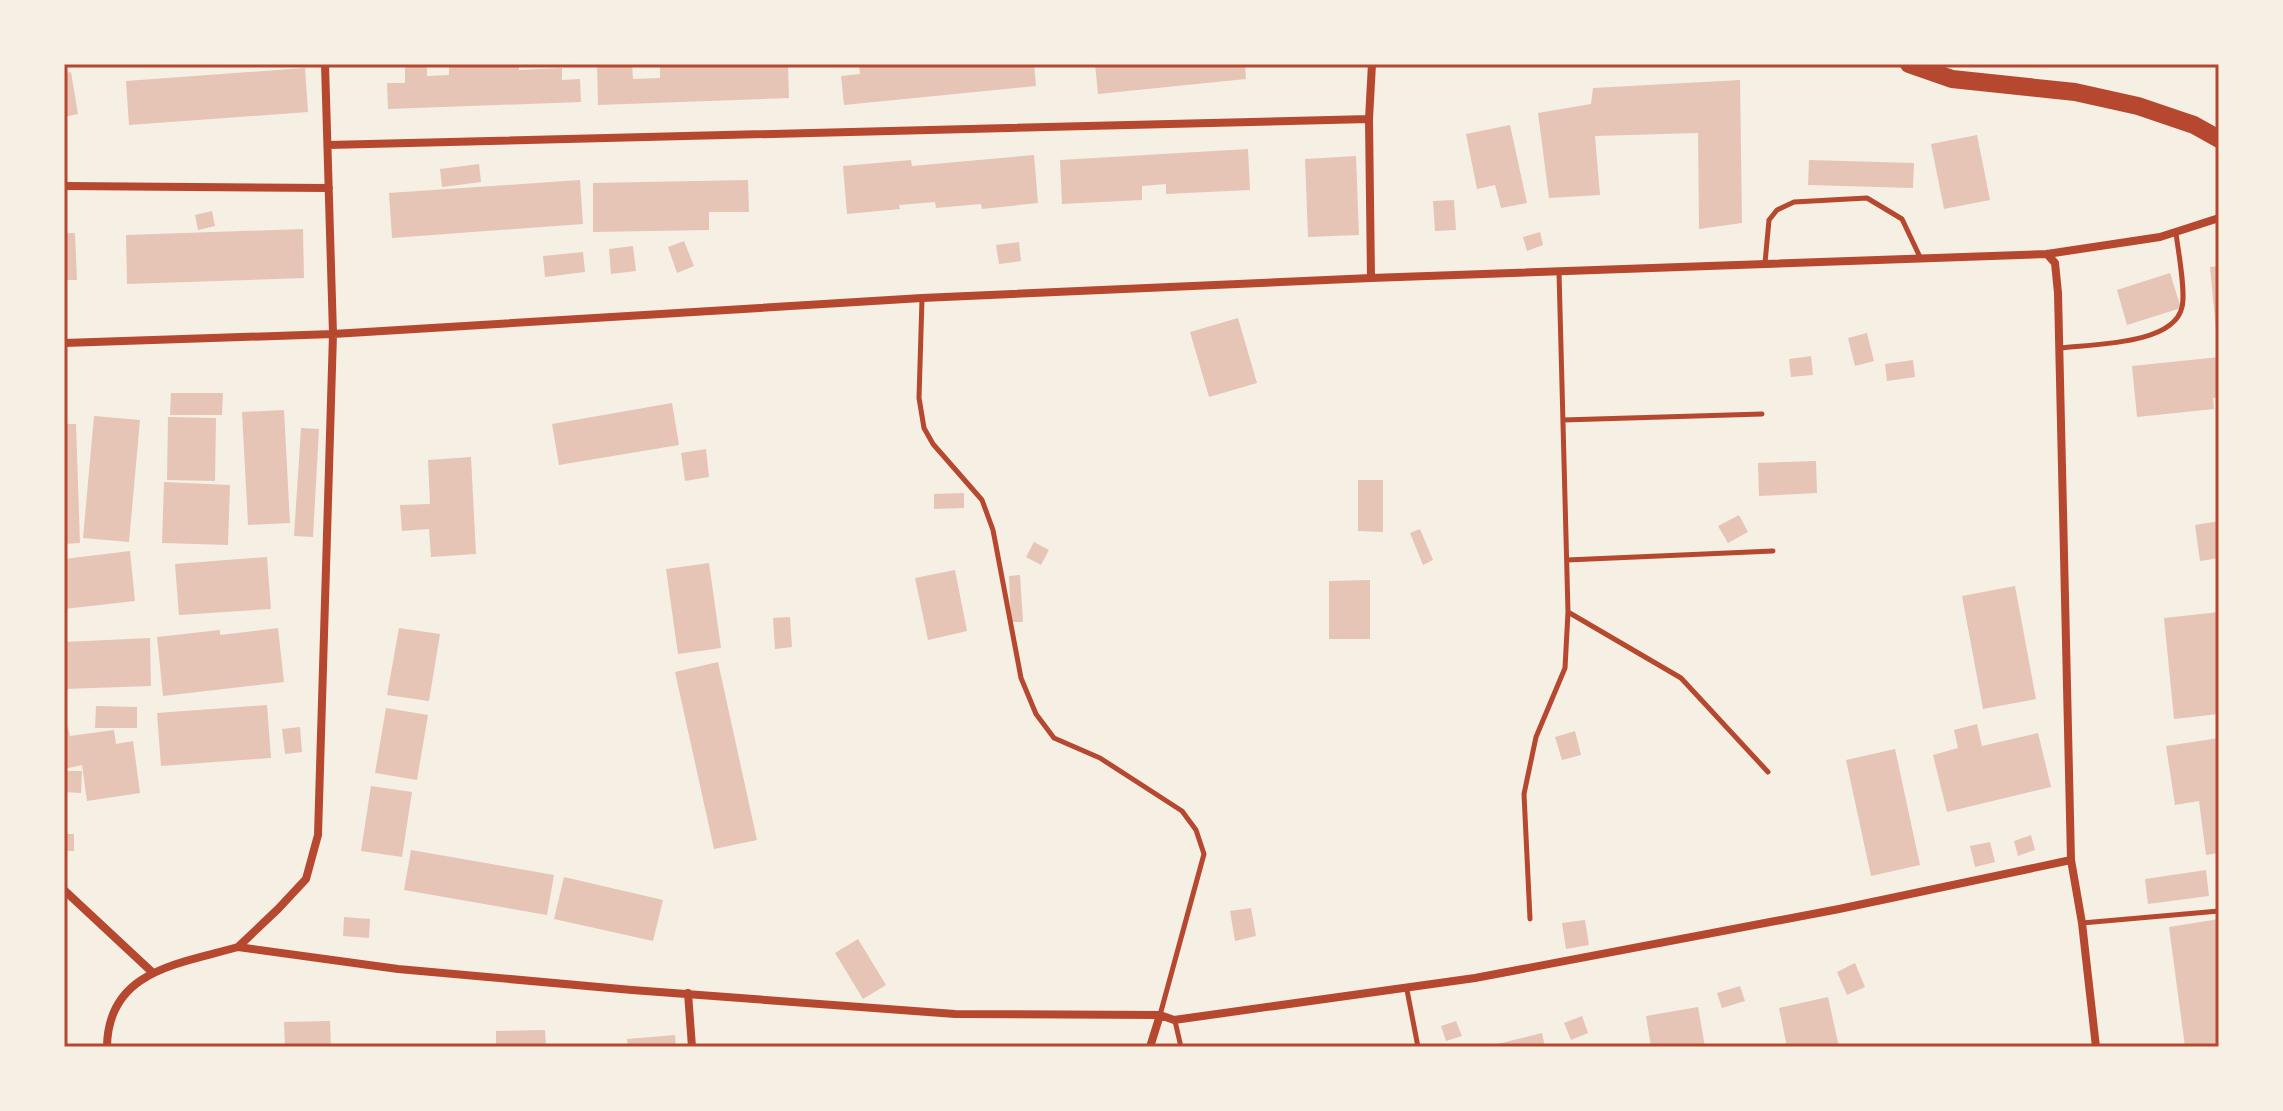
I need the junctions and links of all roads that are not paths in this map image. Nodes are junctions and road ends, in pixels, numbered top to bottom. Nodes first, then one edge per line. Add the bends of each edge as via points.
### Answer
1 (325, 64) edge
2 (1372, 64) edge
3 (1909, 64) edge
4 (1369, 119) junction
5 (2219, 139) edge
6 (328, 145) junction
7 (64, 186) edge
8 (329, 188) junction
9 (2219, 218) edge
10 (2176, 232) junction
11 (2047, 254) junction
12 (1920, 257) junction
13 (1765, 263) junction
14 (1559, 271) junction
15 (1371, 278) junction
16 (922, 298) junction
17 (333, 334) junction
18 (64, 343) edge
19 (2060, 348) junction
20 (1762, 414) dead end
21 (1563, 420) junction
22 (1773, 551) dead end
23 (1567, 560) junction
24 (1568, 612) junction
25 (1768, 772) dead end
26 (2071, 860) junction
27 (64, 890) edge
28 (2219, 911) edge
29 (1530, 919) dead end
30 (2082, 923) junction
31 (238, 947) junction
32 (152, 972) junction
33 (1407, 990) junction
34 (688, 993) junction
35 (1160, 1015) junction
36 (1174, 1020) junction
37 (107, 1047) edge
38 (692, 1047) edge
39 (1150, 1047) edge
40 (1181, 1047) edge
41 (1418, 1047) edge
42 (2096, 1047) edge

1 - 6 street
2 - 4 street
3 - 5 highway via 1952,79 2075,92 2138,106
4 - 6 street
4 - 15 street
6 - 8 street
7 - 8 street
8 - 17 street
9 - 10 street
10 - 11 street
10 - 19 lane via 2183,306 2176,321 2154,336
11 - 12 street
11 - 19 street via 2057,271
12 - 13 street
12 - 13 lane via 1902,219 1867,198 1794,202 1777,210 1769,220
13 - 14 street
14 - 15 street
14 - 21 lane
15 - 16 street
16 - 17 street
16 - 35 lane via 919,398 924,428 982,500 993,530 1021,678 1036,714 1054,738 1100,758 1182,811 1204,854
17 - 18 street
17 - 31 street via 318,835 306,879
19 - 26 street
20 - 21 lane
21 - 23 lane
22 - 23 lane
23 - 24 lane
24 - 25 lane via 1681,678
24 - 29 lane via 1565,668 1536,737 1524,794
26 - 30 street
26 - 33 street
27 - 32 street
28 - 30 lane
30 - 42 street
31 - 32 street
31 - 34 street via 398,969
32 - 37 street via 124,995 108,1024
33 - 36 street
33 - 41 lane
34 - 35 street via 955,1014
34 - 38 street
35 - 36 street
35 - 39 street
36 - 40 lane

